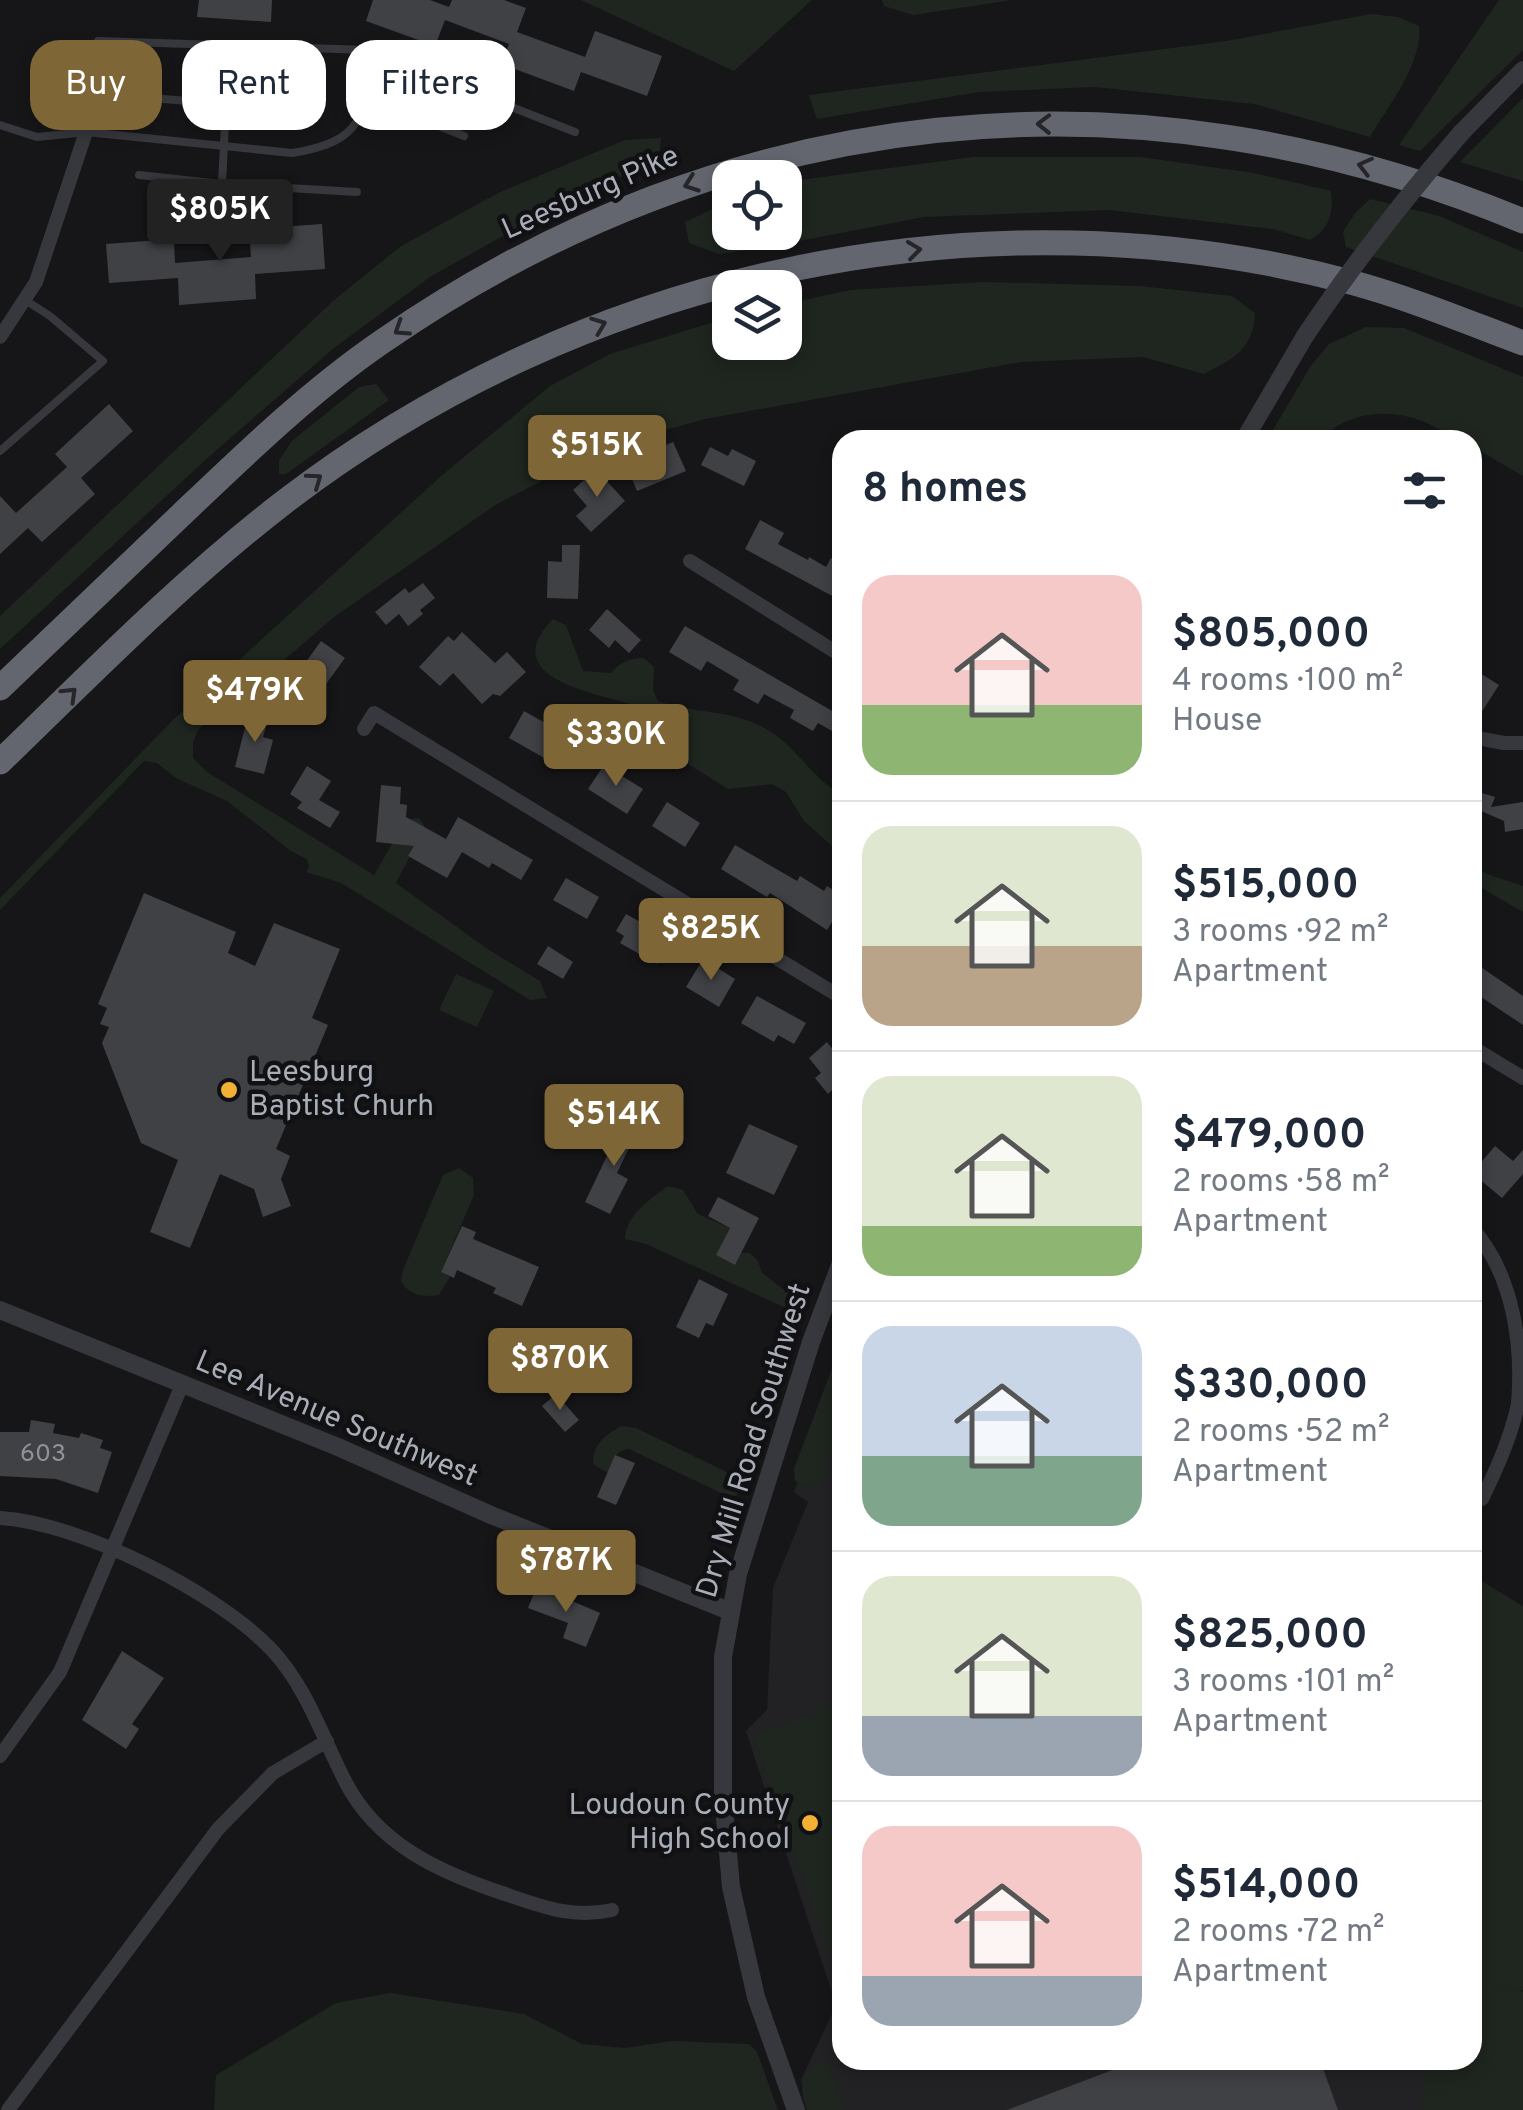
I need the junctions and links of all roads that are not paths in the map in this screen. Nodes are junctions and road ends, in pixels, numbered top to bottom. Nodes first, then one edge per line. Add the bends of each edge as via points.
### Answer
1 (346, 49) edge
2 (1523, 70) edge
3 (162, 100) edge
4 (515, 108) edge
5 (0, 124) edge
6 (350, 130) edge
7 (449, 130) edge
8 (86, 132) junction
9 (575, 132) dead end
10 (464, 136) dead end
11 (226, 146) junction
12 (139, 175) dead end
13 (222, 184) junction
14 (356, 192) dead end
15 (1523, 221) edge
16 (25, 300) junction
17 (0, 338) edge
18 (1523, 343) edge
19 (1250, 430) edge
20 (0, 451) edge
21 (690, 561) dead end
22 (832, 650) edge
23 (0, 688) edge
24 (364, 729) dead end
25 (1482, 738) edge
26 (1523, 743) edge
27 (0, 762) edge
28 (832, 992) edge
29 (1482, 1053) edge
30 (1523, 1078) edge
31 (1482, 1243) edge
32 (832, 1288) edge
33 (0, 1310) edge
34 (182, 1385) junction
35 (1482, 1498) dead end
36 (0, 1518) edge
37 (112, 1548) junction
38 (729, 1611) junction
39 (327, 1741) junction
40 (0, 1756) edge
41 (612, 1910) dead end
42 (8, 2110) edge
43 (796, 2110) edge

1 - 8 lane via 98,41
2 - 19 street, bridge via 1406,195 1354,263
3 - 11 lane via 226,104
4 - 9 lane
5 - 8 lane via 38,137
6 - 11 lane via 333,144 292,153
7 - 10 lane
8 - 11 lane
8 - 16 street
11 - 13 lane
12 - 13 lane
13 - 14 lane
15 -> 23 highway, Leesburg Pike via 1410,178 1309,152 1125,125 1002,124 896,133 722,174 553,242 384,340 283,421
16 - 17 street
16 - 20 lane via 103,360
27 -> 18 highway via 171,598 282,504 383,433 537,350 730,282 939,247 1077,242 1290,268 1416,302
21 - 22 street
24 - 28 street via 374,713
25 - 26 street
29 - 30 street
31 - 35 street via 1512,1299 1522,1346 1519,1402
32 - 38 street, Dry Mill Road Southwest
33 - 34 street, Lee Avenue Southwest
34 - 37 street
34 - 38 street, Lee Avenue Southwest
36 - 37 street via 51,1525
37 - 39 street via 209,1601 269,1648 292,1675
37 - 40 street via 60,1672
38 - 43 street, Dry Mill Road Southwest via 722,1715 731,1887 756,1997
39 - 41 street via 347,1786 374,1821 434,1868 564,1914
39 - 42 street via 273,1773 218,1828

